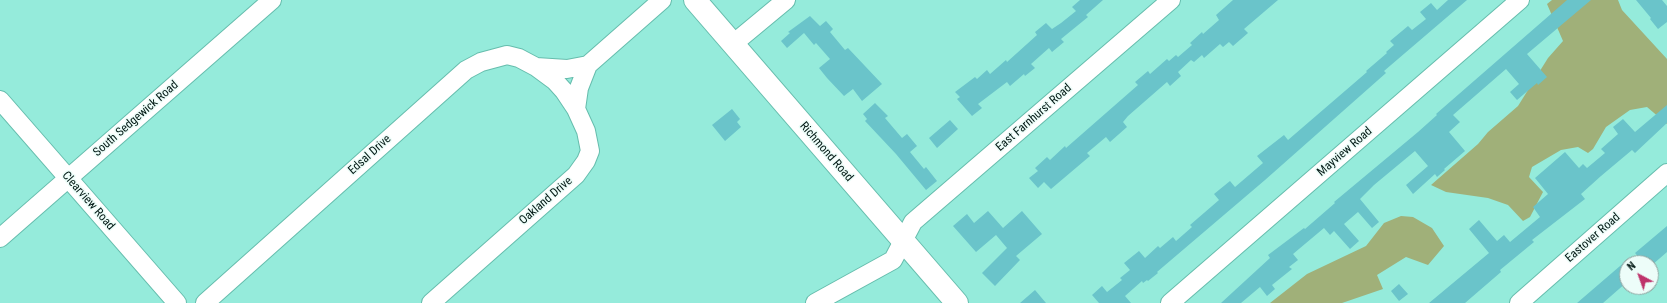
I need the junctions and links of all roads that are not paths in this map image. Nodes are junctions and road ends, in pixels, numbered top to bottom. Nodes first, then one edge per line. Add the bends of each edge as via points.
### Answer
1 (272, 0) edge
2 (662, 0) edge
3 (695, 0) edge
4 (786, 0) edge
5 (1171, 0) edge
6 (1520, 0) edge
7 (733, 44) junction
8 (588, 65) junction
9 (543, 71) junction
10 (0, 100) edge
11 (576, 109) junction
12 (1667, 173) edge
13 (68, 178) junction
14 (0, 238) edge
15 (904, 242) junction
16 (176, 303) edge
17 (205, 303) edge
18 (431, 303) edge
19 (815, 303) edge
20 (957, 303) edge
21 (1170, 303) edge
22 (1519, 303) edge

1 - 13 street, South Sedgewick Road
2 - 8 street
3 - 7 main road, Richmond Road
4 - 7 street
5 - 15 street, East Farnhurst Road via 913,222
6 - 21 street, Mayview Road
7 - 15 main road, Richmond Road
8 - 9 street via 567,70
8 - 11 street
9 - 11 street, Oakland Drive via 564,91
9 - 17 street, Edsal Drive via 519,58 506,55 481,62 466,70
10 - 13 street, Clearview Road
11 - 18 street, Oakland Drive via 586,131 590,150 576,175
12 - 22 street, Eastover Road
13 - 14 street, South Sedgewick Road
13 - 16 street, Clearview Road
15 - 19 street, East Farnhurst Road via 893,260
15 - 20 main road, Richmond Road

